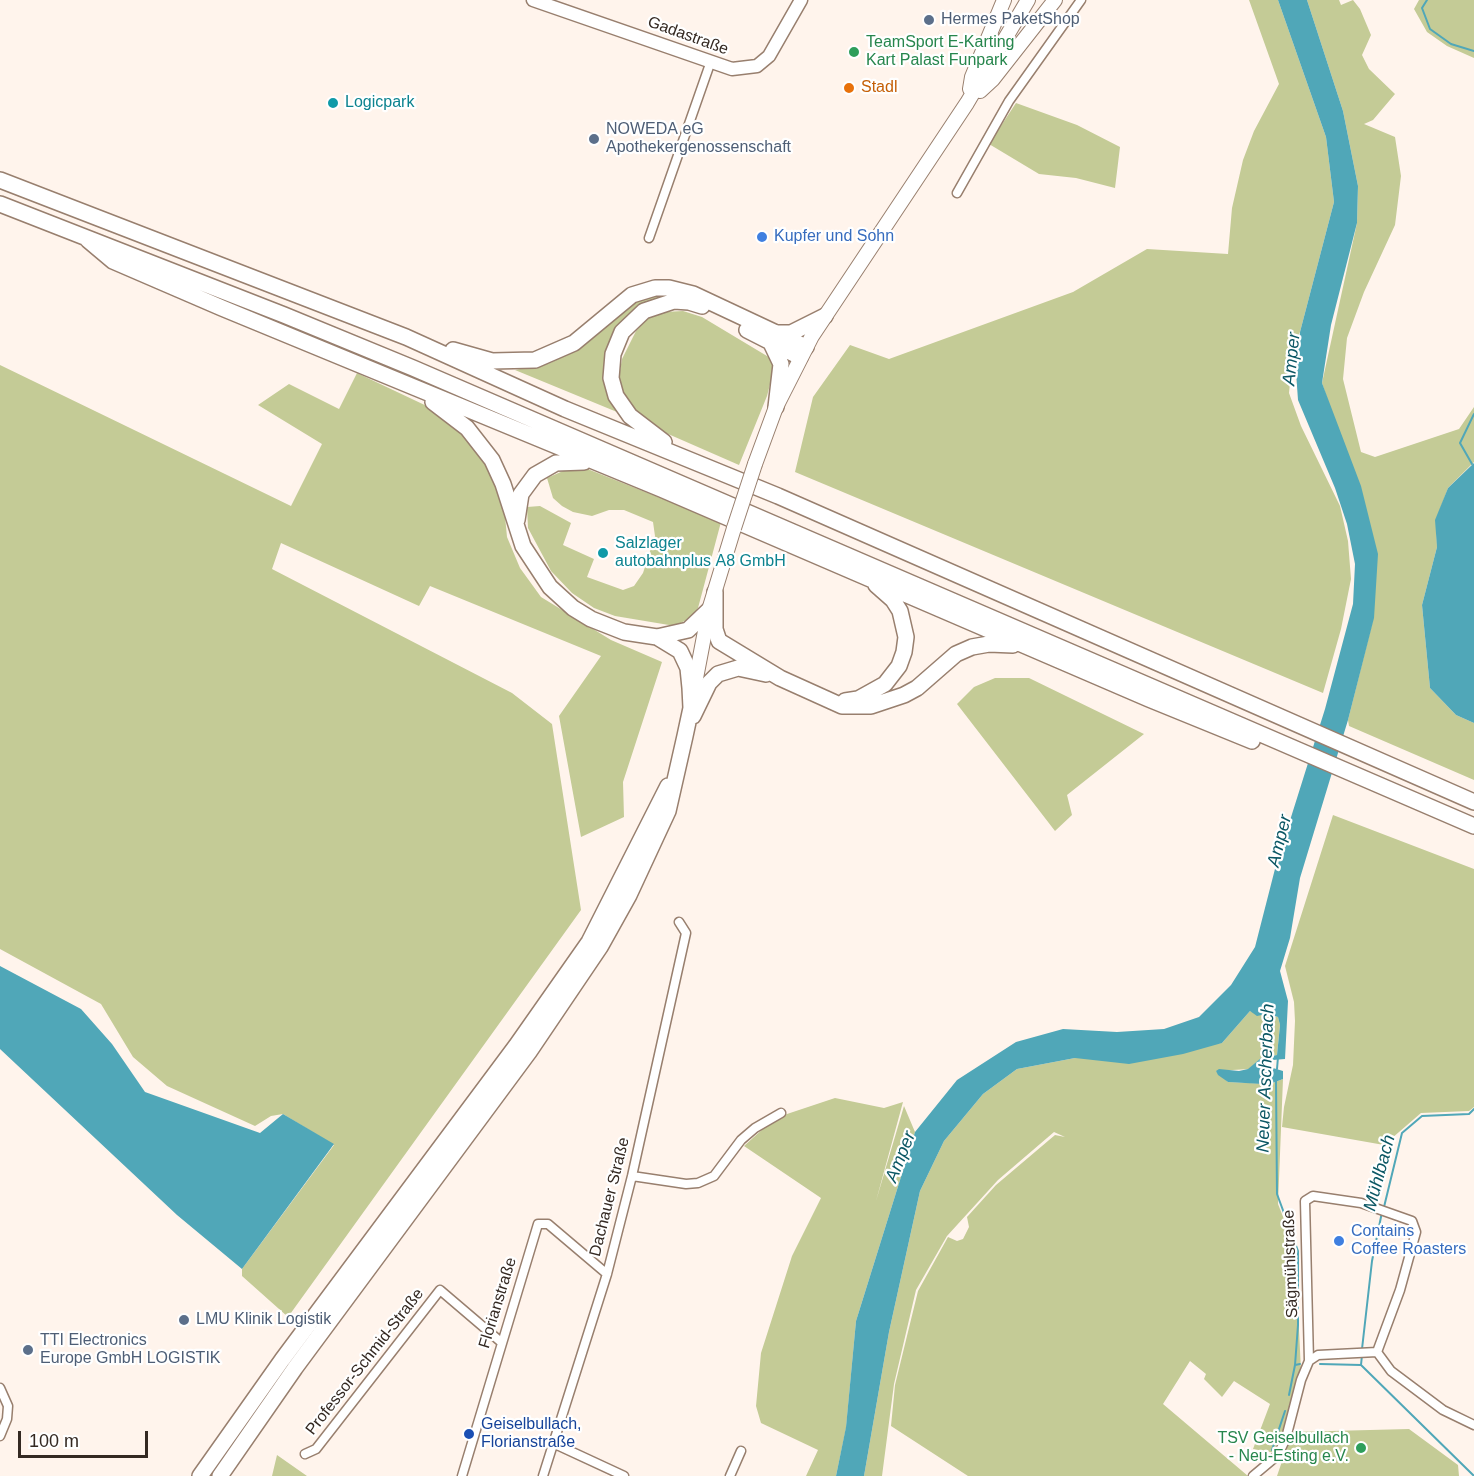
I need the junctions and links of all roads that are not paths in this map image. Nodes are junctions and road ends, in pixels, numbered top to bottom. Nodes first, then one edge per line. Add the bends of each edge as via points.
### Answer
1 (533, 0) edge
2 (801, 0) edge
3 (1004, 0) edge
4 (1028, 0) edge
5 (1054, 0) edge
6 (1081, 0) edge
7 (711, 61) junction
8 (967, 103) junction
9 (0, 180) edge
10 (957, 193) dead end
11 (0, 204) edge
12 (83, 235) junction
13 (649, 238) dead end
14 (825, 316) junction
15 (406, 337) junction
16 (772, 337) junction
17 (803, 352) junction
18 (394, 378) junction
19 (776, 407) junction
20 (678, 453) junction
21 (600, 465) junction
22 (517, 529) junction
23 (856, 572) junction
24 (715, 592) junction
25 (709, 610) junction
26 (657, 637) junction
27 (1037, 651) junction
28 (762, 670) junction
29 (826, 700) junction
30 (691, 708) junction
31 (685, 736) junction
32 (1294, 753) junction
33 (677, 767) junction
34 (1474, 802) edge
35 (1474, 826) edge
36 (679, 922) dead end
37 (782, 1113) dead end
38 (632, 1176) junction
39 (607, 1274) junction
40 (501, 1342) junction
41 (1374, 1351) junction
42 (1310, 1361) junction
43 (0, 1388) edge
44 (1474, 1425) edge
45 (0, 1436) edge
46 (555, 1444) junction
47 (741, 1451) dead end
48 (305, 1454) dead end
49 (200, 1476) edge
50 (220, 1476) edge
51 (462, 1476) edge
52 (543, 1476) edge
53 (624, 1476) edge
54 (730, 1476) edge
55 (1253, 1476) edge

1 - 7 street, Gadastraße
2 - 7 street, Gadastraße via 769,56 757,66 732,69
3 - 8 main road via 972,77
4 - 8 main road
5 - 8 main road via 993,79
6 - 10 street via 1009,101
7 - 13 street
8 - 14 main road
9 - 15 highway
11 - 12 highway
12 - 18 highway via 114,261
12 - 32 highway via 545,424
14 - 16 highway via 791,333
14 - 17 main road
15 - 16 highway via 492,361 535,360 574,343 632,295 669,288 693,294
15 - 20 highway via 565,409
16 - 17 highway
16 - 19 highway via 781,364
16 - 20 highway via 689,302 664,303 630,322 613,354 612,386 630,416
17 - 19 main road
18 - 21 highway
18 - 22 highway via 447,412 476,438 498,471
19 - 24 main road, bridge
20 - 34 highway
21 - 22 highway via 556,463 535,475 521,494
21 - 23 highway
22 - 26 highway via 539,574 573,608 607,626
23 - 27 highway
23 - 29 highway via 893,600 904,624 904,652 892,676 873,692 848,701
24 - 25 main road
24 - 28 highway via 715,629 719,641
25 - 26 highway via 688,630
25 - 30 main road
26 - 30 highway via 674,645 685,658
27 - 29 highway via 1008,644 972,647 942,664 917,688 885,703 856,707
27 - 32 highway
28 - 29 highway
28 - 31 highway via 738,668 718,674 705,690
30 - 31 highway
31 - 33 highway
32 - 35 highway
33 - 49 highway via 589,942
33 - 50 highway via 668,811 600,947 529,1052
36 - 38 street, Dachauer Straße via 686,933
37 - 38 street via 755,1128 714,1176 698,1183
38 - 39 street, Dachauer Straße
39 - 40 street, Florianstraße via 548,1224 538,1224
39 - 46 street, Dachauer Straße
40 - 48 street, Professor-Schmid-Straße via 440,1290 316,1449
40 - 51 street, Florianstraße
41 - 42 street via 1318,1355
41 - 42 street, Sägmühlstraße via 1400,1290 1416,1232 1412,1221 1351,1202 1313,1197 1305,1201
41 - 44 street via 1391,1371 1443,1410
42 - 55 street, Sägmühlstraße via 1278,1455
43 - 45 street via 8,1406
46 - 52 street, Dachauer Straße
46 - 53 street
47 - 54 street

